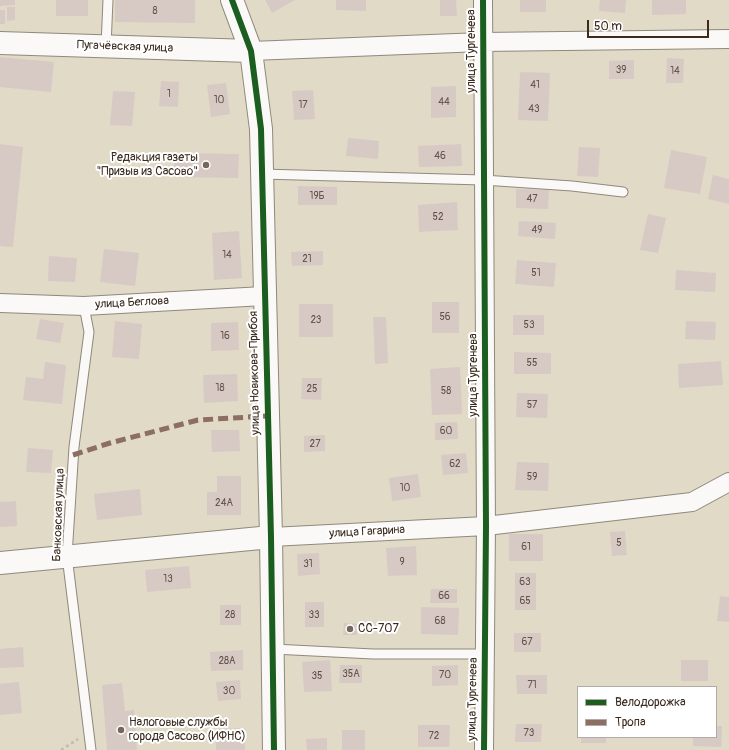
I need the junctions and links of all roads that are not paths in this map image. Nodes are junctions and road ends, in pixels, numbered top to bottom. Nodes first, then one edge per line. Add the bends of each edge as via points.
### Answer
1 (108, 0) edge
2 (232, 0) edge
3 (483, 0) edge
4 (729, 39) edge
5 (482, 42) junction
6 (0, 43) edge
7 (106, 46) junction
8 (251, 51) junction
9 (261, 174) junction
10 (483, 180) junction
11 (623, 192) dead end
12 (264, 296) junction
13 (0, 303) edge
14 (84, 306) junction
15 (729, 482) edge
16 (486, 526) junction
17 (271, 537) junction
18 (67, 556) junction
19 (0, 563) edge
20 (272, 649) junction
21 (484, 654) junction
22 (91, 750) edge
23 (274, 750) edge
24 (484, 750) edge

1 - 7 lane
2 - 8 street, улица Новикова-Прибоя
3 - 5 street, улица Тургенева
4 - 5 street
5 - 8 street
5 - 10 street, улица Тургенева
6 - 7 street, Пугачёвская улица
7 - 8 street, Пугачёвская улица
8 - 9 street, улица Новикова-Прибоя via 261,129
9 - 10 lane
9 - 12 street, улица Новикова-Прибоя
10 - 11 lane
10 - 16 street, улица Тургенева
12 - 14 street, улица Беглова
12 - 17 street, улица Новикова-Прибоя
13 - 14 street, улица Беглова
14 - 18 lane, Банковская улица via 89,332 74,446
15 - 16 street, улица Гагарина via 692,502
16 - 17 street, улица Гагарина
16 - 21 street, улица Тургенева
17 - 18 street, улица Гагарина
17 - 20 street, улица Новикова-Прибоя
18 - 19 street, улица Гагарина
18 - 22 lane, Банковская улица
20 - 21 lane via 373,654
20 - 23 street, улица Новикова-Прибоя
21 - 24 street, улица Тургенева

